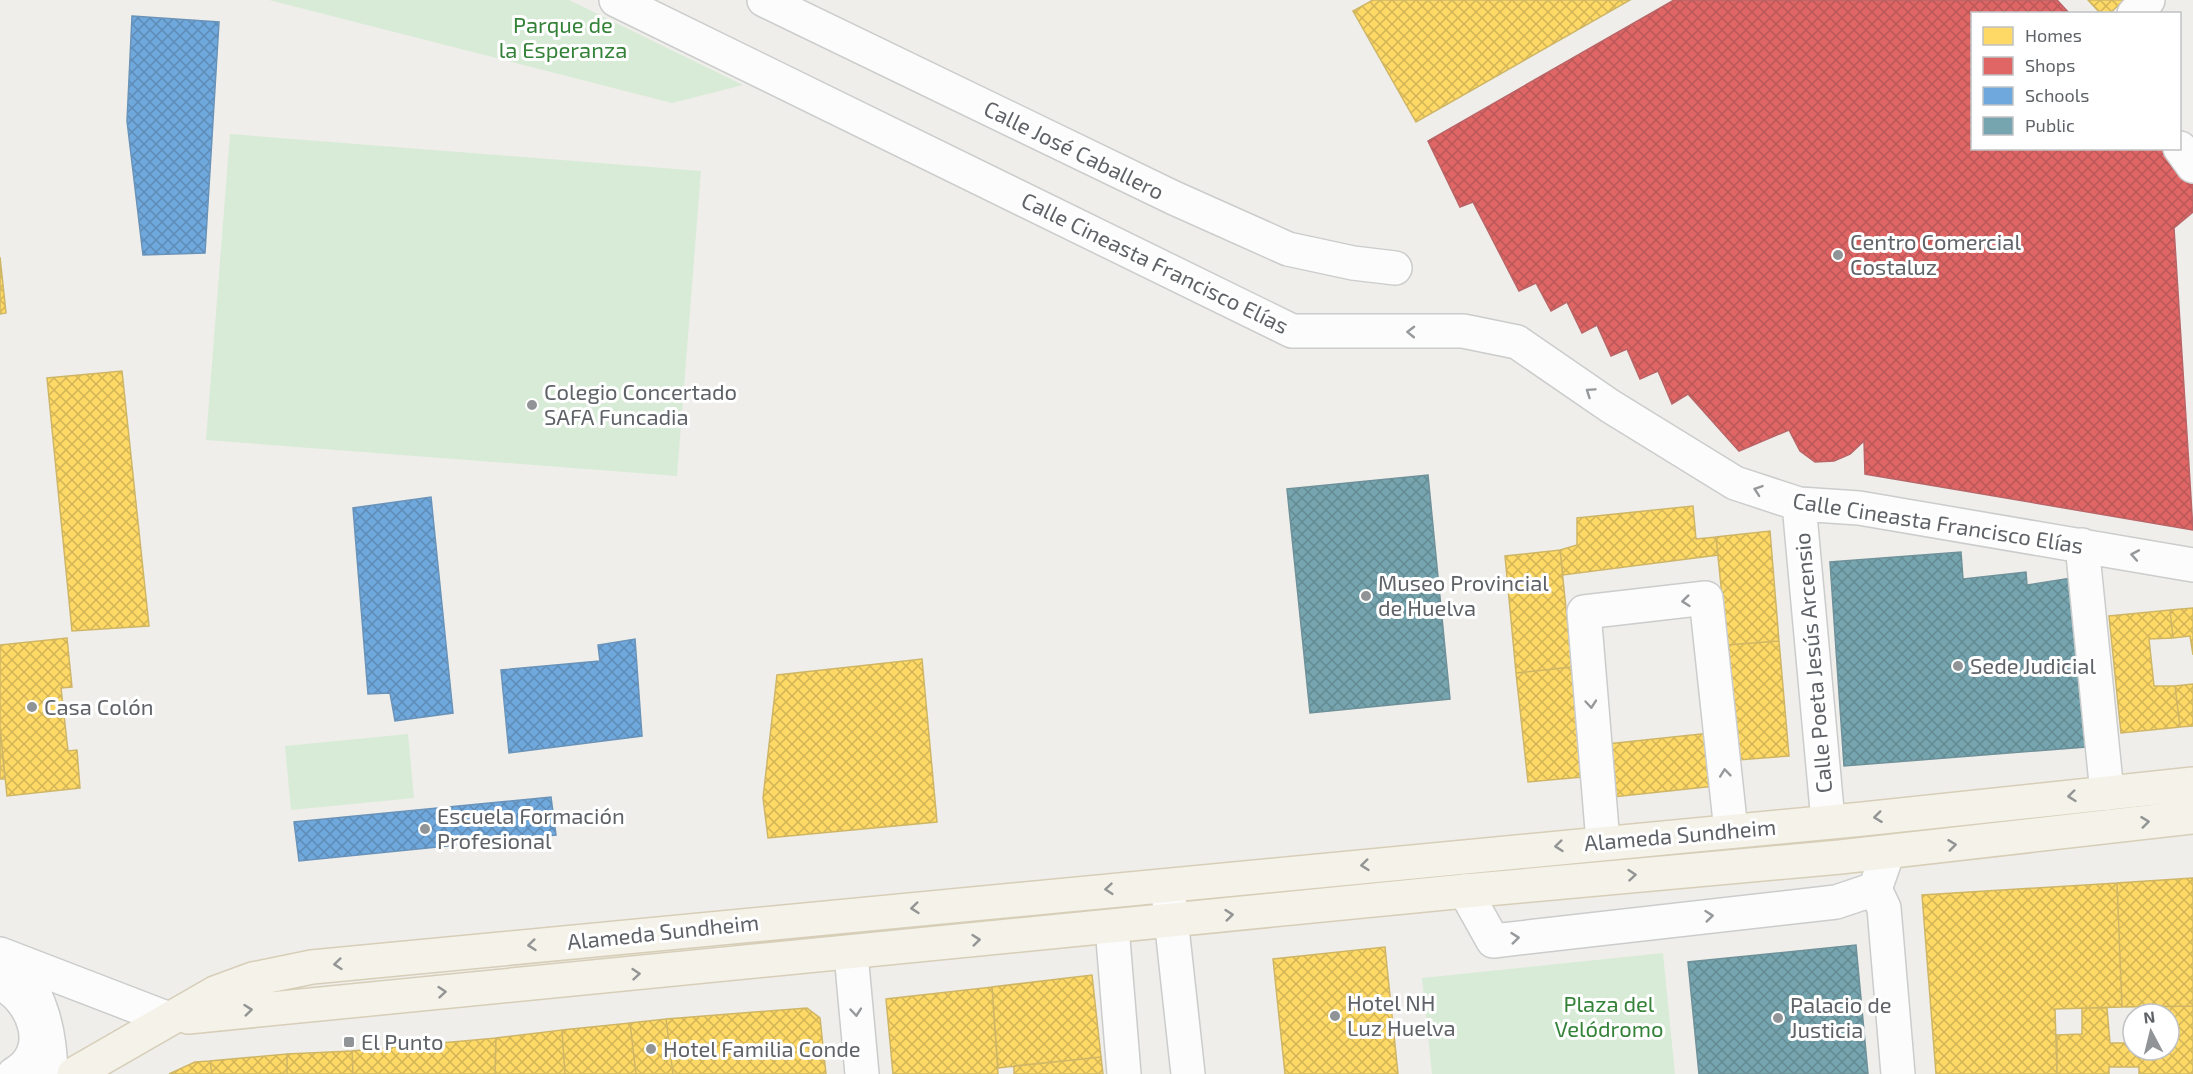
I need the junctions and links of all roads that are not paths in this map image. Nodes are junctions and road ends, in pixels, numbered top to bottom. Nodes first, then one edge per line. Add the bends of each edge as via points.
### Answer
1 (616, 0) edge
2 (764, 0) edge
3 (2148, 0) edge
4 (2136, 12) edge
5 (2181, 149) edge
6 (2193, 166) edge
7 (1395, 267) dead end
8 (1799, 504) junction
9 (2082, 545) junction
10 (2193, 565) edge
11 (2193, 784) edge
12 (2108, 793) junction
13 (2193, 817) edge
14 (1828, 821) junction
15 (1731, 831) junction
16 (1603, 842) junction
17 (1888, 852) junction
18 (1167, 885) junction
19 (1875, 890) junction
20 (1465, 891) junction
21 (1171, 920) junction
22 (1112, 927) junction
23 (851, 954) junction
24 (6, 967) edge
25 (169, 1019) junction
26 (0, 1070) edge
27 (3, 1074) edge
28 (14, 1074) edge
29 (51, 1074) edge
30 (74, 1074) edge
31 (862, 1074) edge
32 (1124, 1074) edge
33 (1188, 1074) edge
34 (1898, 1074) edge

8 -> 1 street, Calle Cineasta Francisco Elías via 1735,483 1610,406 1517,342 1463,331 1292,331
2 - 7 street, Calle José Caballero via 1288,249 1353,263
3 - 4 street
5 - 6 street
8 - 9 street, Calle Cineasta Francisco Elías via 1859,507
8 - 14 street, Calle Poeta Jesús Arcensio
10 -> 9 street, Calle Cineasta Francisco Elías
9 - 12 street
11 - 12 main road, Alameda Sundheim
12 -> 14 main road, Alameda Sundheim
17 -> 13 main road, Alameda Sundheim
14 - 15 main road, Alameda Sundheim
15 - 16 main road, Alameda Sundheim
15 -> 16 street via 1706,598 1584,612
16 -> 18 main road, Alameda Sundheim
17 - 19 street
20 -> 17 main road, Alameda Sundheim
18 - 21 street
18 -> 25 main road, Alameda Sundheim via 312,967 253,979 215,993
20 -> 19 street via 1493,941 1836,902
19 - 34 street via 1884,908
21 -> 20 main road, Alameda Sundheim
21 - 22 main road, Alameda Sundheim
21 - 33 street
23 -> 22 main road, Alameda Sundheim
22 - 32 street
25 -> 23 main road, Alameda Sundheim
23 -> 31 street
24 - 25 street
24 - 28 street via 30,1008 36,1031 37,1049 25,1068
24 - 29 street via 35,992 46,1020
25 - 30 main road, Alameda Sundheim
26 - 27 street

